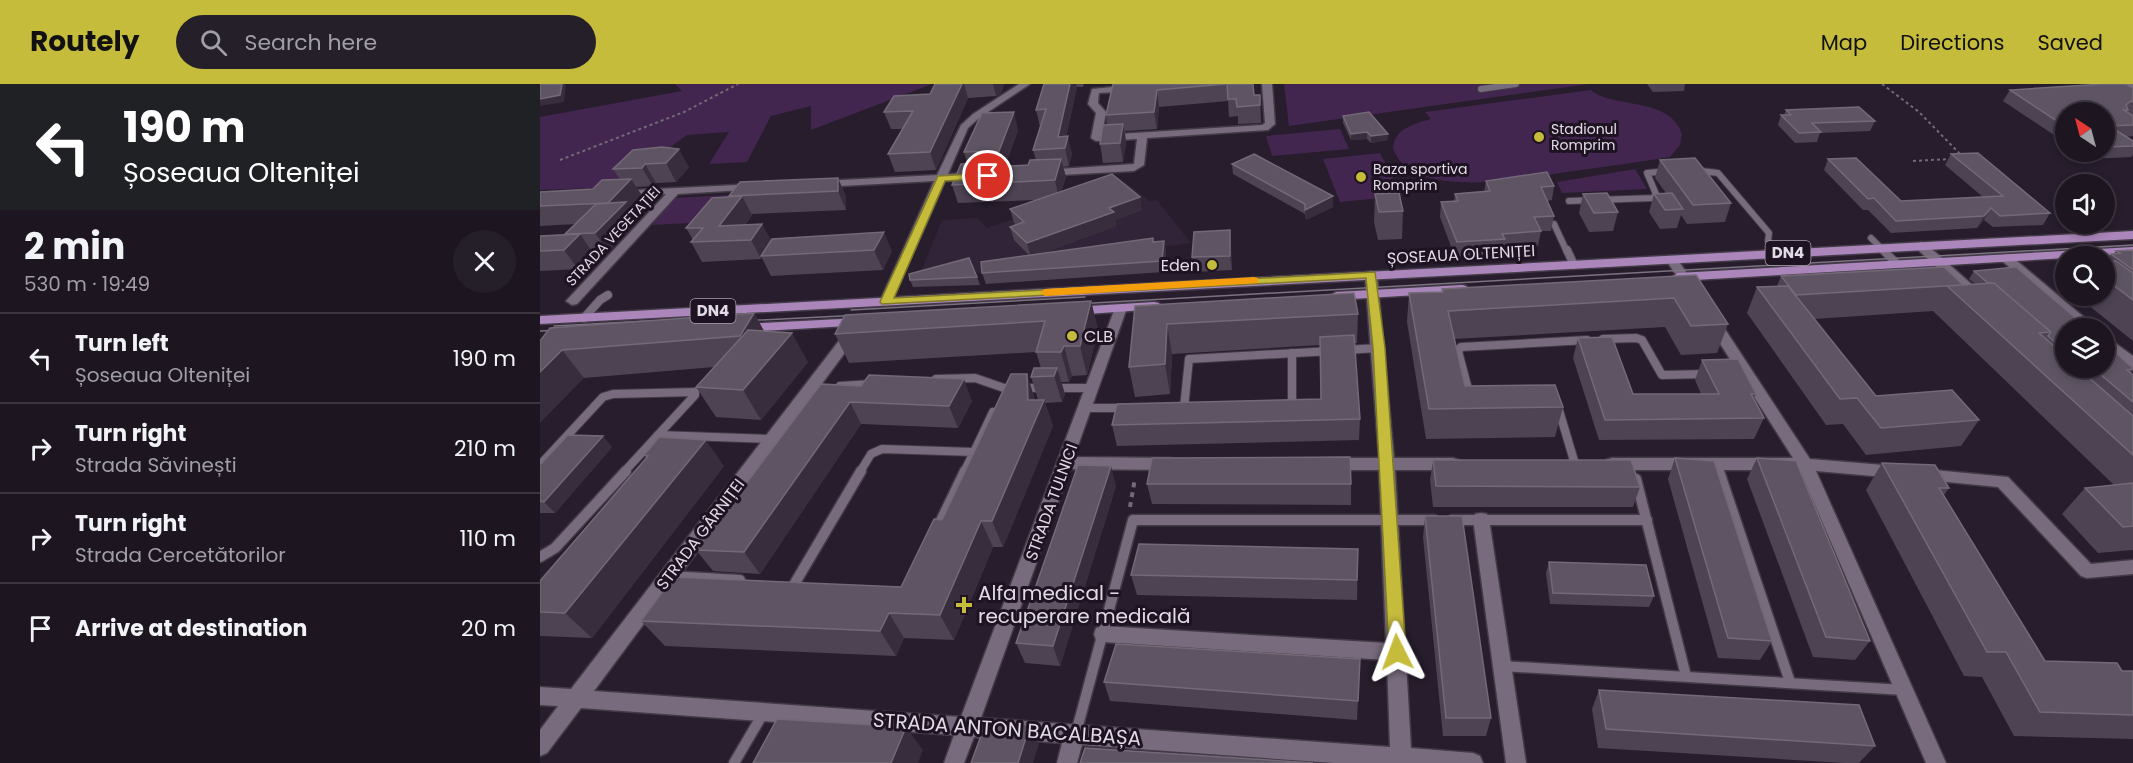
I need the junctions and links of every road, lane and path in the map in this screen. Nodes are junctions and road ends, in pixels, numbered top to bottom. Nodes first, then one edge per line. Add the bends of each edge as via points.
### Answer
1 (738, 84) edge
2 (1025, 84) edge
3 (1267, 84) edge
4 (1516, 84) edge
5 (1882, 84) edge
6 (2133, 85) edge
7 (1107, 86) edge
8 (1142, 87) edge
9 (1481, 89) dead end
10 (2133, 94) edge
11 (1142, 136) junction
12 (560, 160) dead end
13 (1913, 161) dead end
14 (1034, 174) edge
15 (988, 176) edge
16 (942, 178) junction
17 (812, 184) edge
18 (765, 187) edge
19 (675, 191) junction
20 (608, 194) edge
21 (1569, 201) dead end
22 (1554, 224) edge
23 (2133, 235) edge
24 (1871, 238) dead end
25 (1921, 246) junction
26 (1881, 248) junction
27 (2133, 251) edge
28 (1778, 254) junction
29 (2006, 258) junction
30 (1671, 260) junction
31 (1939, 262) junction
32 (1897, 264) junction
33 (1574, 265) junction
34 (1371, 274) junction
35 (1683, 277) junction
36 (1659, 278) edge
37 (1474, 288) edge
38 (1374, 294) junction
39 (608, 295) dead end
40 (1326, 297) edge
41 (573, 301) dead end
42 (886, 302) junction
43 (1165, 306) edge
44 (1120, 308) junction
45 (1056, 312) edge
46 (1994, 312) edge
47 (584, 318) junction
48 (2079, 318) edge
49 (540, 320) edge
50 (866, 322) joint
51 (730, 329) edge
52 (1379, 348) junction
53 (2115, 348) edge
54 (1292, 353) junction
55 (2133, 363) edge
56 (1722, 373) edge
57 (928, 380) edge
58 (881, 383) edge
59 (834, 386) edge
60 (1092, 388) junction
61 (1554, 395) edge
62 (1479, 397) edge
63 (996, 407) edge
64 (1275, 407) edge
65 (1085, 408) junction
66 (1140, 408) edge
67 (1173, 408) edge
68 (1184, 408) junction
69 (1194, 408) edge
70 (658, 435) junction
71 (772, 439) junction
72 (974, 452) junction
73 (1065, 464) junction
74 (1138, 464) junction
75 (1185, 464) edge
76 (1316, 464) edge
77 (1387, 464) junction
78 (1469, 464) edge
79 (1580, 464) joint
80 (1632, 464) junction
81 (1717, 464) junction
82 (1805, 464) junction
83 (540, 465) edge
84 (1480, 519) junction
85 (1133, 520) junction
86 (1390, 520) junction
87 (1647, 520) junction
88 (934, 537) edge
89 (540, 557) edge
90 (2133, 567) edge
91 (668, 576) junction
92 (749, 580) edge
93 (783, 582) edge
94 (1103, 634) junction
95 (1397, 652) junction
96 (1502, 666) junction
97 (1686, 676) junction
98 (1790, 682) junction
99 (1904, 690) junction
100 (540, 696) edge
101 (576, 698) junction
102 (765, 710) junction
103 (968, 726) junction
104 (1075, 734) junction
105 (540, 746) edge
106 (1401, 761) edge
107 (734, 763) edge
108 (954, 763) edge
109 (1067, 763) edge
110 (1473, 763) edge
111 (1516, 763) edge
112 (1936, 763) edge

1 - 12 path via 671,118
2 - 16 street via 967,123
3 - 11 street via 1270,124 1265,128
4 - 9 lane
5 - 13 path via 1919,112 1963,158
6 - 10 lane via 2117,86
7 - 8 street
7 - 11 street via 1095,91 1093,102 1101,112 1096,138
11 - 14 street via 1138,165 1134,168
15 - 16 street
16 - 17 street
16 - 42 street
18 - 19 street
19 - 20 street
19 - 41 street, STRADA VEGETAȚIEI
21 - 28 lane via 1653,198 1656,194 1647,173 1711,170 1718,173 1768,232 1768,241
22 - 33 lane
23 - 25 main road, ȘOSEAUA OLTENIȚEI / DN4
24 - 26 lane
25 - 26 main road, ȘOSEAUA OLTENIȚEI / DN4
25 - 31 street
26 - 28 main road, ȘOSEAUA OLTENIȚEI / DN4
26 - 32 lane
27 - 29 main road, DN4
28 - 30 main road, ȘOSEAUA OLTENIȚEI / DN4
29 - 31 main road, DN4
29 - 48 street
30 - 33 main road, ȘOSEAUA OLTENIȚEI / DN4
30 - 35 street
31 - 32 main road, DN4
31 - 46 street
32 - 35 main road, DN4
33 - 34 main road, ȘOSEAUA OLTENIȚEI / DN4
34 - 38 street
34 - 42 main road, ȘOSEAUA OLTENIȚEI / DN4
35 - 36 main road, DN4
35 - 82 street via 1740,372
37 - 38 main road
38 - 40 main road
38 - 52 street
39 - 47 lane
42 - 47 main road, ȘOSEAUA OLTENIȚEI / DN4
43 - 44 main road
44 - 45 main road
44 - 60 street, STRADA TULNICI
47 - 49 main road, ȘOSEAUA OLTENIȚEI / DN4
50 - 51 main road, DN4
50 - 71 street, STRADA GÂRNIȚEI
52 - 54 lane
52 - 77 street
53 - 55 street
54 - 64 lane via 1292,402
54 - 68 lane via 1190,359
56 - 62 lane via 1662,375 1645,342 1636,338 1461,347 1458,351 1468,391
57 - 60 lane via 963,377 1004,388
58 - 59 lane
60 - 65 street, STRADA TULNICI
61 - 79 lane
63 - 72 lane
65 - 66 lane
65 - 73 street, STRADA TULNICI
67 - 68 lane
68 - 69 lane
70 - 71 lane
70 - 83 lane via 694,392 603,397
70 - 89 lane via 555,548
71 - 91 street, STRADA GÂRNIȚEI
72 - 88 lane
72 - 93 lane via 882,449 872,454 800,583
73 - 74 street
73 - 103 street, STRADA TULNICI
74 - 75 street
74 - 85 path via 1129,511
76 - 77 street
77 - 78 street
77 - 86 street
79 - 80 street
80 - 81 street
80 - 87 lane
81 - 82 street
81 - 98 lane
82 - 90 street via 2001,481 2087,571
82 - 99 street
84 - 86 lane
84 - 87 lane
84 - 96 street
85 - 86 lane
85 - 94 lane
86 - 95 street
87 - 97 lane
91 - 92 lane
91 - 101 street, STRADA GÂRNIȚEI
94 - 95 street
94 - 104 lane
95 - 106 street
96 - 97 lane
96 - 111 street
97 - 98 lane
98 - 99 lane
99 - 112 street
100 - 101 street, STRADA ANTON BACALBAȘA
101 - 102 street, STRADA ANTON BACALBAȘA
101 - 105 street, STRADA GÂRNIȚEI
102 - 103 street, STRADA ANTON BACALBAȘA
102 - 107 lane
103 - 104 street, STRADA ANTON BACALBAȘA
103 - 108 street, STRADA TULNICI
104 - 106 street, STRADA ANTON BACALBAȘA
104 - 109 street
106 - 110 street, STRADA ANTON BACALBAȘA

